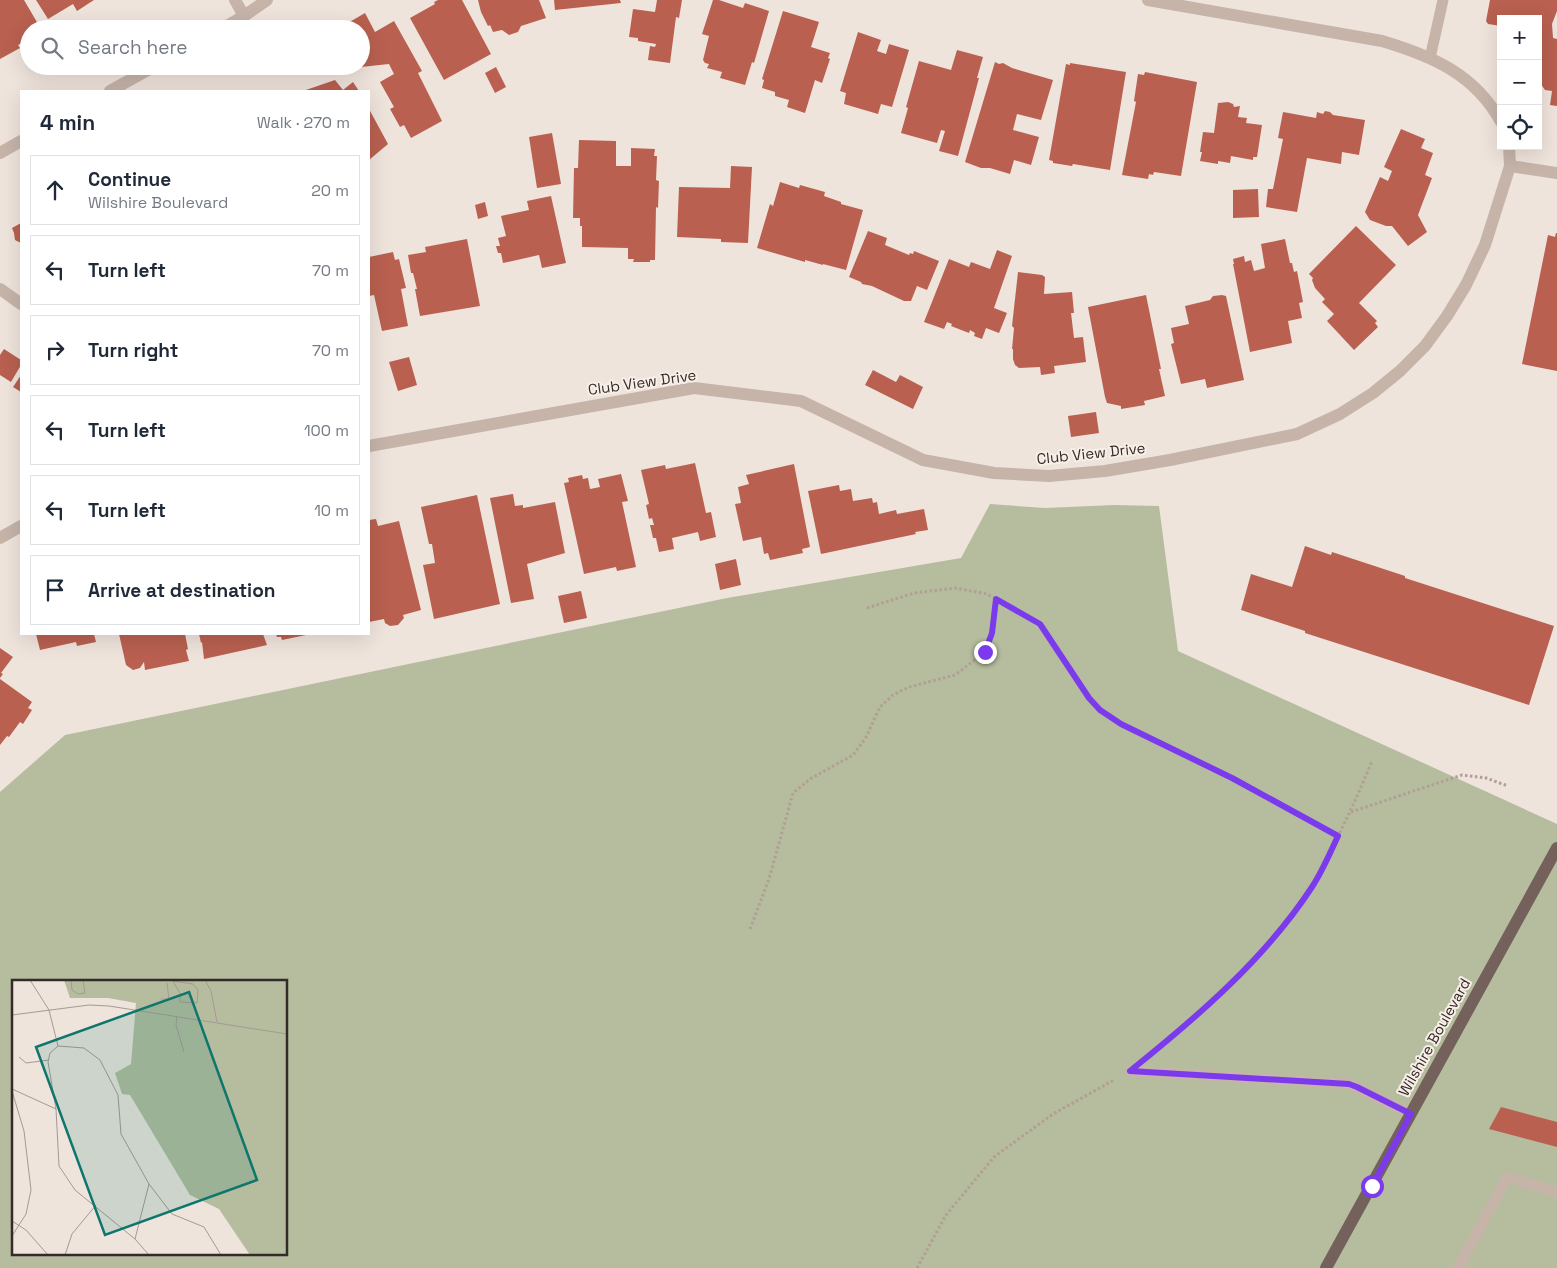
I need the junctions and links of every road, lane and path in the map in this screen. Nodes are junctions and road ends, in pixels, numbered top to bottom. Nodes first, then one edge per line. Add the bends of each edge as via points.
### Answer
1 (235, 0) edge
2 (267, 0) edge
3 (1148, 0) edge
4 (1443, 0) edge
5 (244, 16) junction
6 (237, 20) edge
7 (1430, 58) junction
8 (139, 75) edge
9 (112, 90) edge
10 (1497, 115) edge
11 (20, 142) edge
12 (1509, 150) edge
13 (0, 153) edge
14 (1510, 166) junction
15 (1557, 173) edge
16 (0, 289) edge
17 (20, 303) edge
18 (370, 446) edge
19 (20, 527) edge
20 (0, 538) edge
21 (996, 599) junction
22 (867, 608) dead end
23 (1372, 761) dead end
24 (1508, 786) dead end
25 (1350, 812) junction
26 (1338, 836) junction
27 (1557, 848) edge
28 (750, 930) dead end
29 (1130, 1071) junction
30 (1411, 1114) junction
31 (1557, 1192) edge
32 (917, 1268) edge
33 (1326, 1268) edge
34 (1458, 1268) edge

1 - 5 street
2 - 5 street
3 - 7 street via 1382,41 1415,50
4 - 7 lane
5 - 6 street
7 - 10 street via 1448,66 1477,88
8 - 9 street
11 - 13 street
12 - 14 street
14 - 15 street
14 - 18 street, Club View Drive via 1485,245 1466,285 1425,346 1400,372 1372,393 1340,414 1297,434 1106,471 1049,476 994,473 923,460 800,401 694,388
16 - 17 street
19 - 20 street
21 - 22 path via 955,588 914,593
21 - 26 path via 1040,624 1100,710 1121,724 1232,778
21 - 28 path via 992,633 985,652 955,676 909,687 893,695 880,707 854,755 810,778 793,793 769,880
23 - 25 path
24 - 25 path via 1486,778 1462,775
25 - 26 path
26 - 29 path via 1313,887 1280,930 1214,1000
27 - 30 main road, Wilshire Boulevard
29 - 30 lane via 1349,1084
29 - 32 path via 1052,1114 994,1157 946,1215
30 - 33 main road, Wilshire Boulevard
31 - 34 lane via 1507,1177

